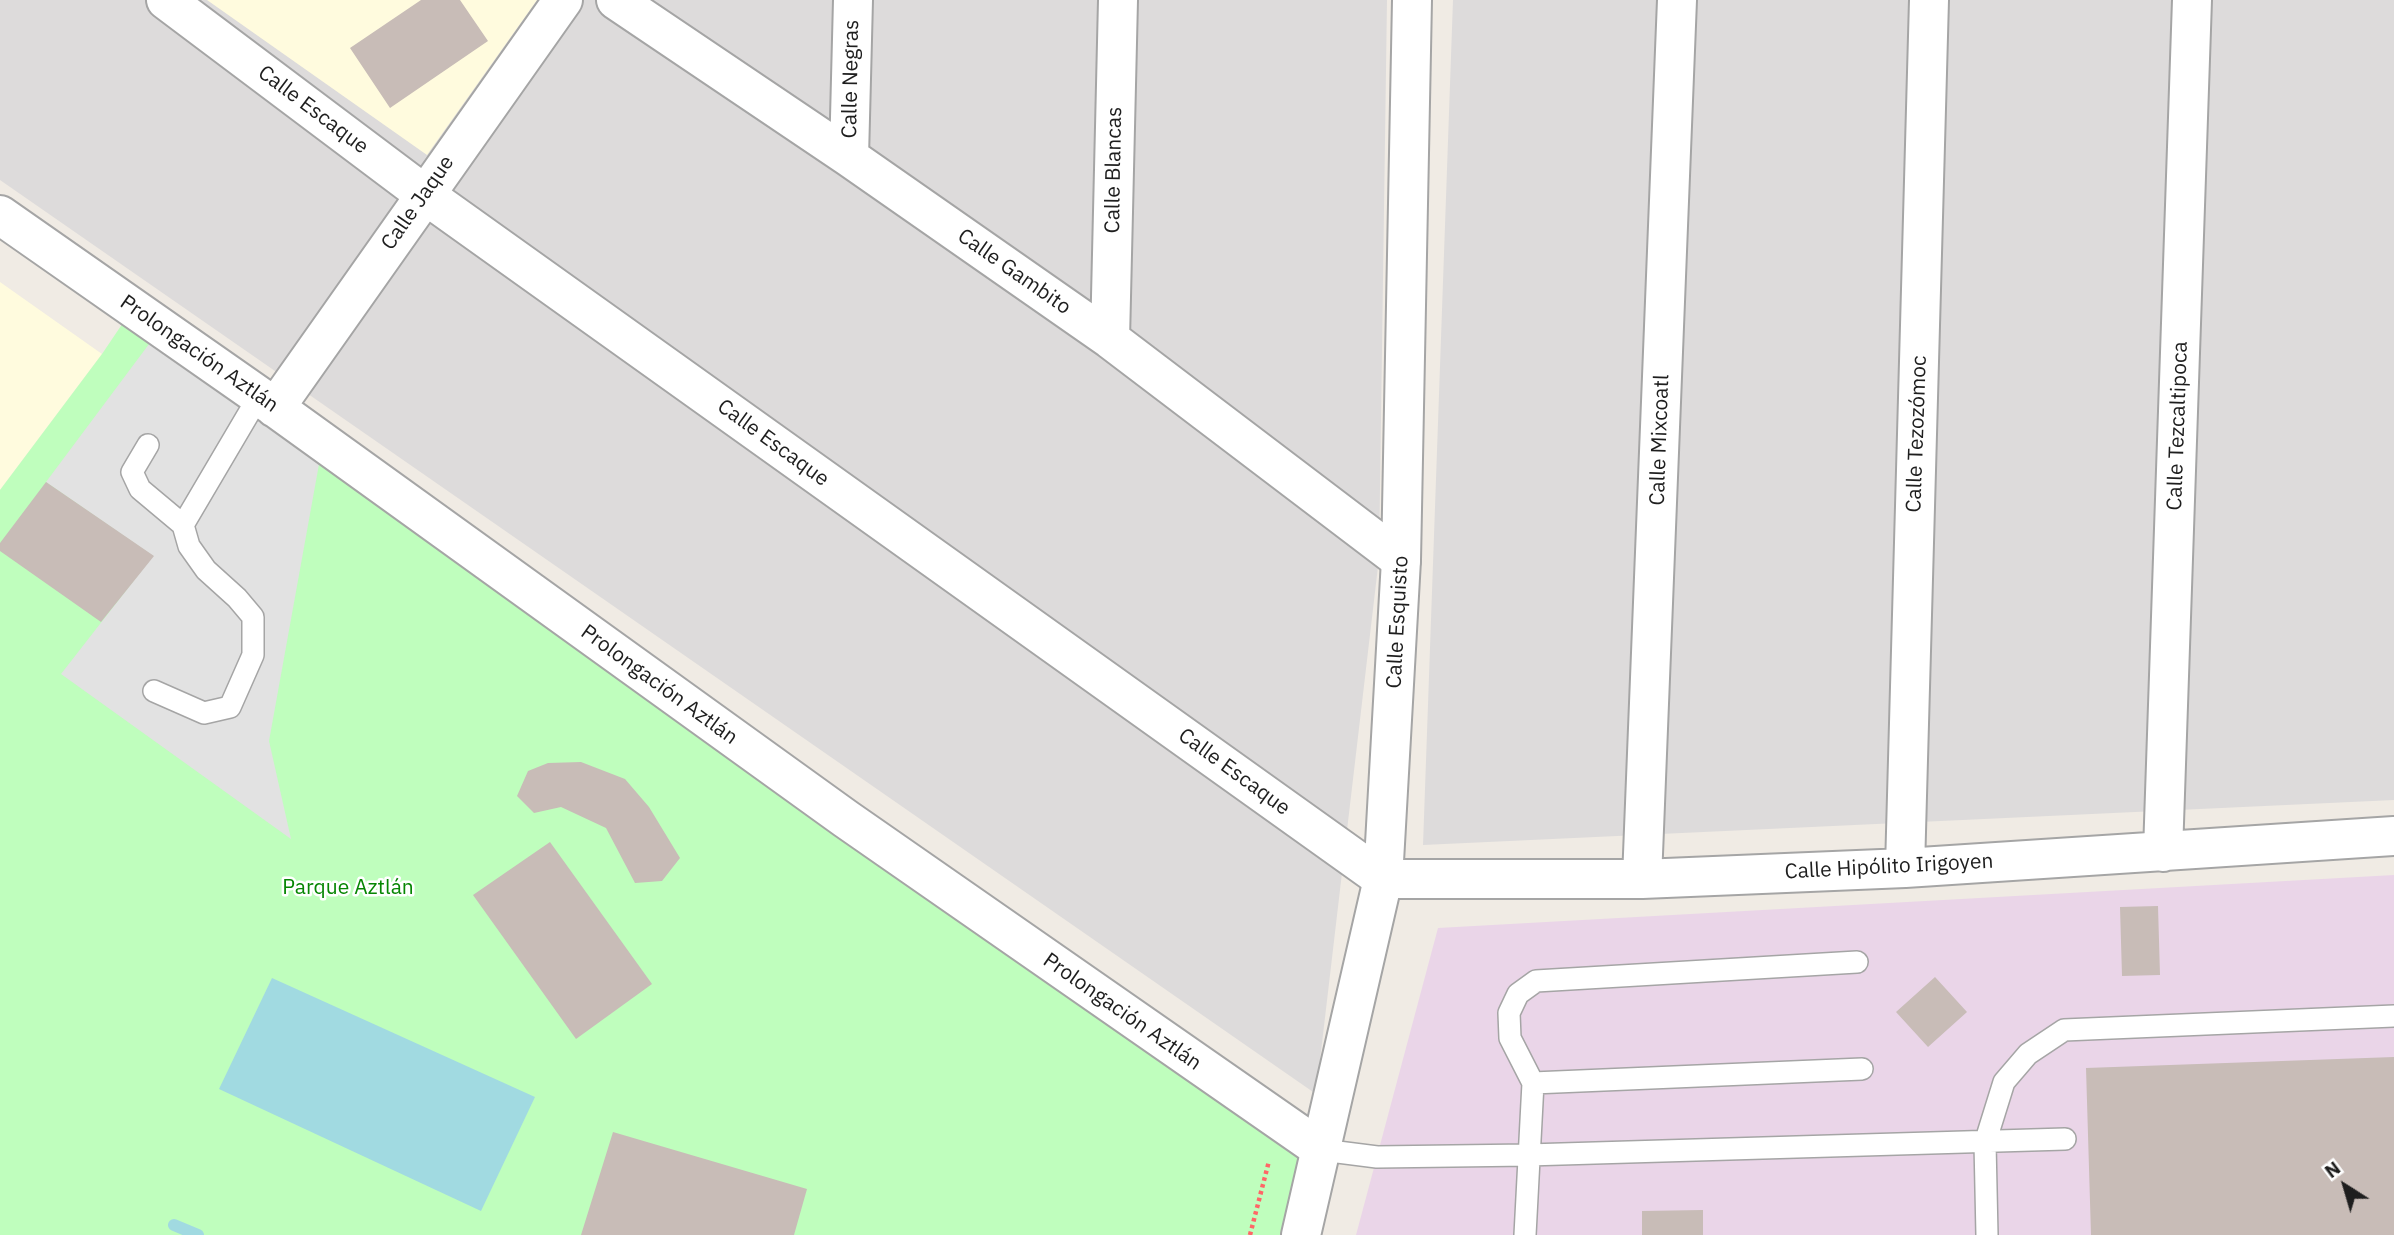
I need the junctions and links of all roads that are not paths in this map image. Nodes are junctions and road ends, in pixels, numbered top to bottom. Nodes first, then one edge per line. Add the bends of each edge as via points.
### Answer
1 (166, 0) edge
2 (563, 0) edge
3 (616, 0) edge
4 (853, 0) edge
5 (1118, 0) edge
6 (1412, 0) edge
7 (1677, 0) edge
8 (1930, 0) edge
9 (2192, 0) edge
10 (849, 157) junction
11 (424, 194) junction
12 (0, 215) edge
13 (1110, 339) junction
14 (267, 402) junction
15 (148, 445) dead end
16 (183, 525) junction
17 (1401, 560) junction
18 (154, 691) dead end
19 (2394, 836) edge
20 (2163, 852) junction
21 (1905, 868) junction
22 (1383, 879) junction
23 (1642, 879) junction
24 (1857, 962) dead end
25 (2394, 1016) edge
26 (1862, 1069) dead end
27 (1533, 1083) junction
28 (2065, 1139) dead end
29 (1985, 1143) junction
30 (1322, 1150) junction
31 (1528, 1155) junction
32 (1301, 1235) edge
33 (1525, 1235) edge
34 (1987, 1235) edge

1 - 11 street, Calle Escaque
2 - 11 street, Calle Jaque
3 - 10 street, Calle Gambito
4 - 10 street, Calle Negras
5 - 13 street, Calle Blancas
6 - 17 street, Calle Esquisto
7 - 23 street, Calle Mixcoatl
8 - 21 street, Calle Tezozómoc
9 - 20 street, Calle Tezcaltipoca
10 - 13 street, Calle Gambito
11 - 14 street, Calle Jaque
11 - 22 street, Calle Escaque
12 - 14 street, Prolongación Aztlán
13 - 17 street, Calle Gambito
14 - 16 lane
14 - 30 street, Prolongación Aztlán via 846,820
15 - 16 lane via 132,472 140,489
16 - 18 lane via 189,546 206,570 253,617 253,654 230,707 204,713
17 - 22 street, Calle Esquisto
19 - 20 street, Calle Hipólito Irigoyen
20 - 21 street, Calle Hipólito Irigoyen
21 - 23 street, Calle Hipólito Irigoyen
22 - 23 street, Calle Hipólito Irigoyen
22 - 30 street, Calle Esquisto
24 - 27 lane via 1536,981 1518,994 1509,1013 1510,1038
25 - 29 lane via 2064,1030 2028,1054 2004,1082
26 - 27 lane
27 - 31 lane
28 - 29 lane
29 - 31 lane
29 - 34 lane
30 - 31 lane via 1377,1157
30 - 32 street, Calle Esquisto
31 - 33 lane

